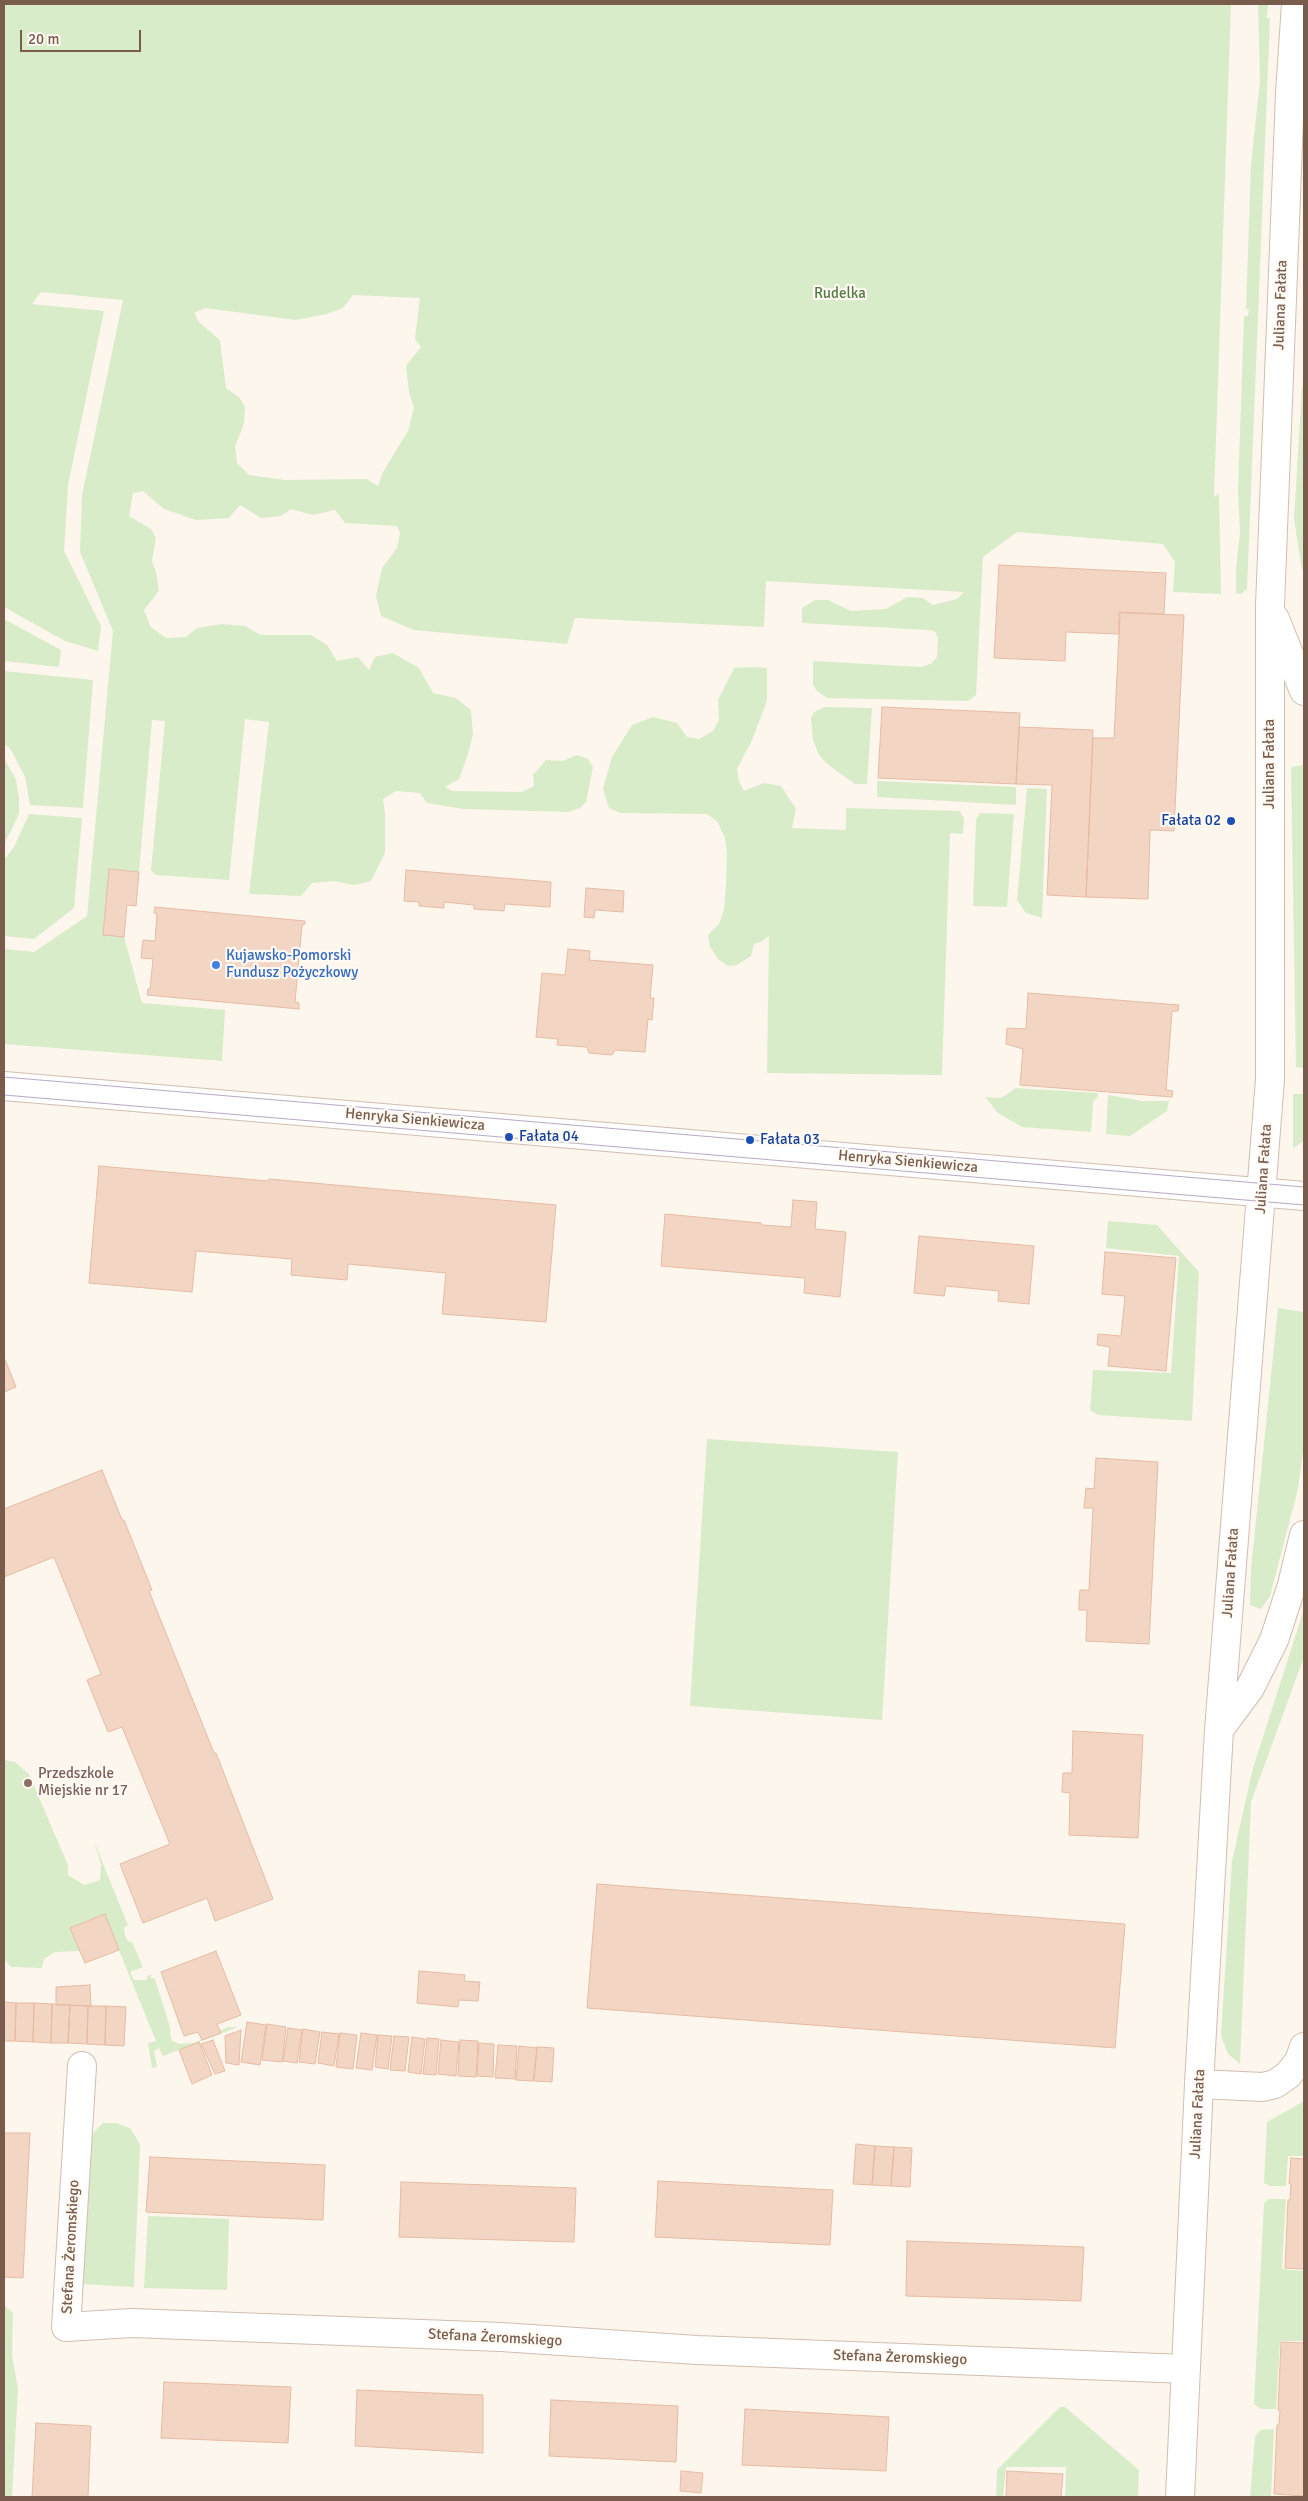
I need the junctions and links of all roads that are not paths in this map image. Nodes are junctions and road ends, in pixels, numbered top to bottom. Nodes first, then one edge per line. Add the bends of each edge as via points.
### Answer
1 (1296, 4) edge
2 (1270, 606) junction
3 (1304, 691) edge
4 (4, 1086) edge
5 (1262, 1192) junction
6 (1304, 1196) edge
7 (1304, 1535) edge
8 (1219, 1730) junction
9 (1304, 2047) edge
10 (82, 2066) dead end
11 (1199, 2084) junction
12 (1186, 2369) junction
13 (1180, 2497) edge

1 - 2 street, Juliana Fałata
2 - 3 street, Juliana Fałata
2 - 5 street, Juliana Fałata via 1270,1079
4 - 5 street, Henryka Sienkiewicza
5 - 6 street, Henryka Sienkiewicza
5 - 8 street, Juliana Fałata
7 - 8 street via 1274,1640 1250,1688
8 - 11 street, Juliana Fałata
9 - 11 street via 1299,2061 1276,2084 1263,2087
10 - 12 street, Stefana Żeromskiego via 66,2327 132,2323
11 - 12 street, Juliana Fałata
12 - 13 street, Juliana Fałata

